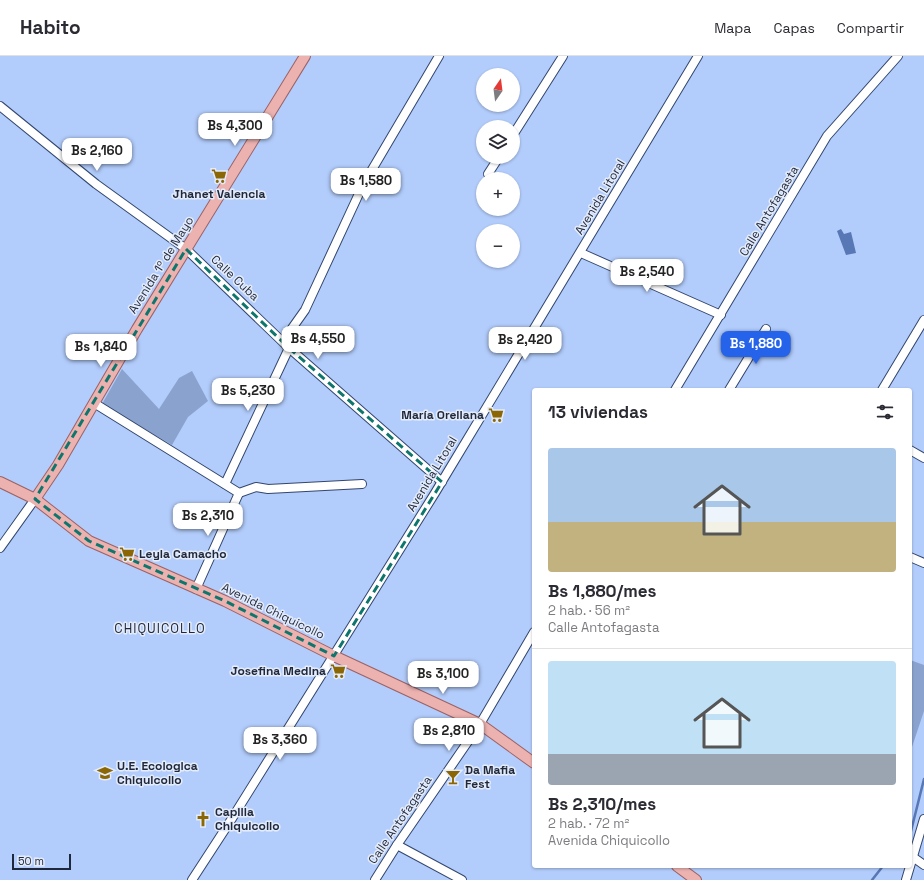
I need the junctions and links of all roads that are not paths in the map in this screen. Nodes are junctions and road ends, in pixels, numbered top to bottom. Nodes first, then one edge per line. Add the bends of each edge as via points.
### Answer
1 (304, 56) edge
2 (439, 56) edge
3 (563, 56) edge
4 (698, 56) edge
5 (898, 56) edge
6 (0, 106) edge
7 (520, 124) edge
8 (186, 249) junction
9 (581, 253) junction
10 (721, 315) junction
11 (924, 320) edge
12 (766, 329) dead end
13 (283, 341) junction
14 (289, 348) junction
15 (676, 388) edge
16 (730, 388) edge
17 (883, 388) edge
18 (94, 403) junction
19 (912, 451) edge
20 (924, 458) edge
21 (0, 482) edge
22 (442, 482) junction
23 (225, 484) junction
24 (362, 484) dead end
25 (239, 493) junction
26 (35, 499) junction
27 (0, 548) edge
28 (912, 558) edge
29 (924, 563) edge
30 (196, 589) junction
31 (532, 635) edge
32 (334, 656) junction
33 (480, 724) junction
34 (532, 762) edge
35 (924, 819) edge
36 (397, 845) junction
37 (912, 856) edge
38 (924, 865) edge
39 (680, 868) edge
40 (909, 868) edge
41 (192, 880) edge
42 (375, 880) edge
43 (462, 880) edge
44 (696, 880) edge
45 (906, 880) edge

1 - 8 main road, Avenida 1º de Mayo
2 - 13 street via 363,185 305,310
3 - 7 street
4 - 9 street, Avenida Litoral
5 - 10 street, Calle Antofagasta via 827,136
6 - 8 street, Calle Cuba via 96,184
8 - 13 street, Calle Cuba
8 - 18 main road, Avenida 1º de Mayo
9 - 10 street
9 - 22 street, Avenida Litoral
10 - 15 street, Calle Antofagasta
11 - 17 street
12 - 16 street
13 - 14 street, Calle Cuba
14 - 22 street, Calle Cuba
14 - 23 street
18 - 23 street
18 - 26 main road, Avenida 1º de Mayo
19 - 20 street
21 - 26 main road, Avenida Chiquicollo
22 - 32 street, Avenida Litoral
23 - 25 street
24 - 25 street via 268,489 256,487
25 - 30 street
26 - 27 street, Avenida 1º de Mayo
26 - 30 main road, Avenida Chiquicollo via 89,540
28 - 29 street
30 - 32 main road, Avenida Chiquicollo
31 - 33 street, Calle Antofagasta
32 - 33 main road, Avenida Chiquicollo
32 - 41 street, Avenida Litoral
33 - 34 main road, Avenida Chiquicollo
33 - 36 street, Calle Antofagasta
35 - 37 street
36 - 42 street, Calle Antofagasta
36 - 43 street
37 - 38 street
39 - 44 main road
40 - 45 street

